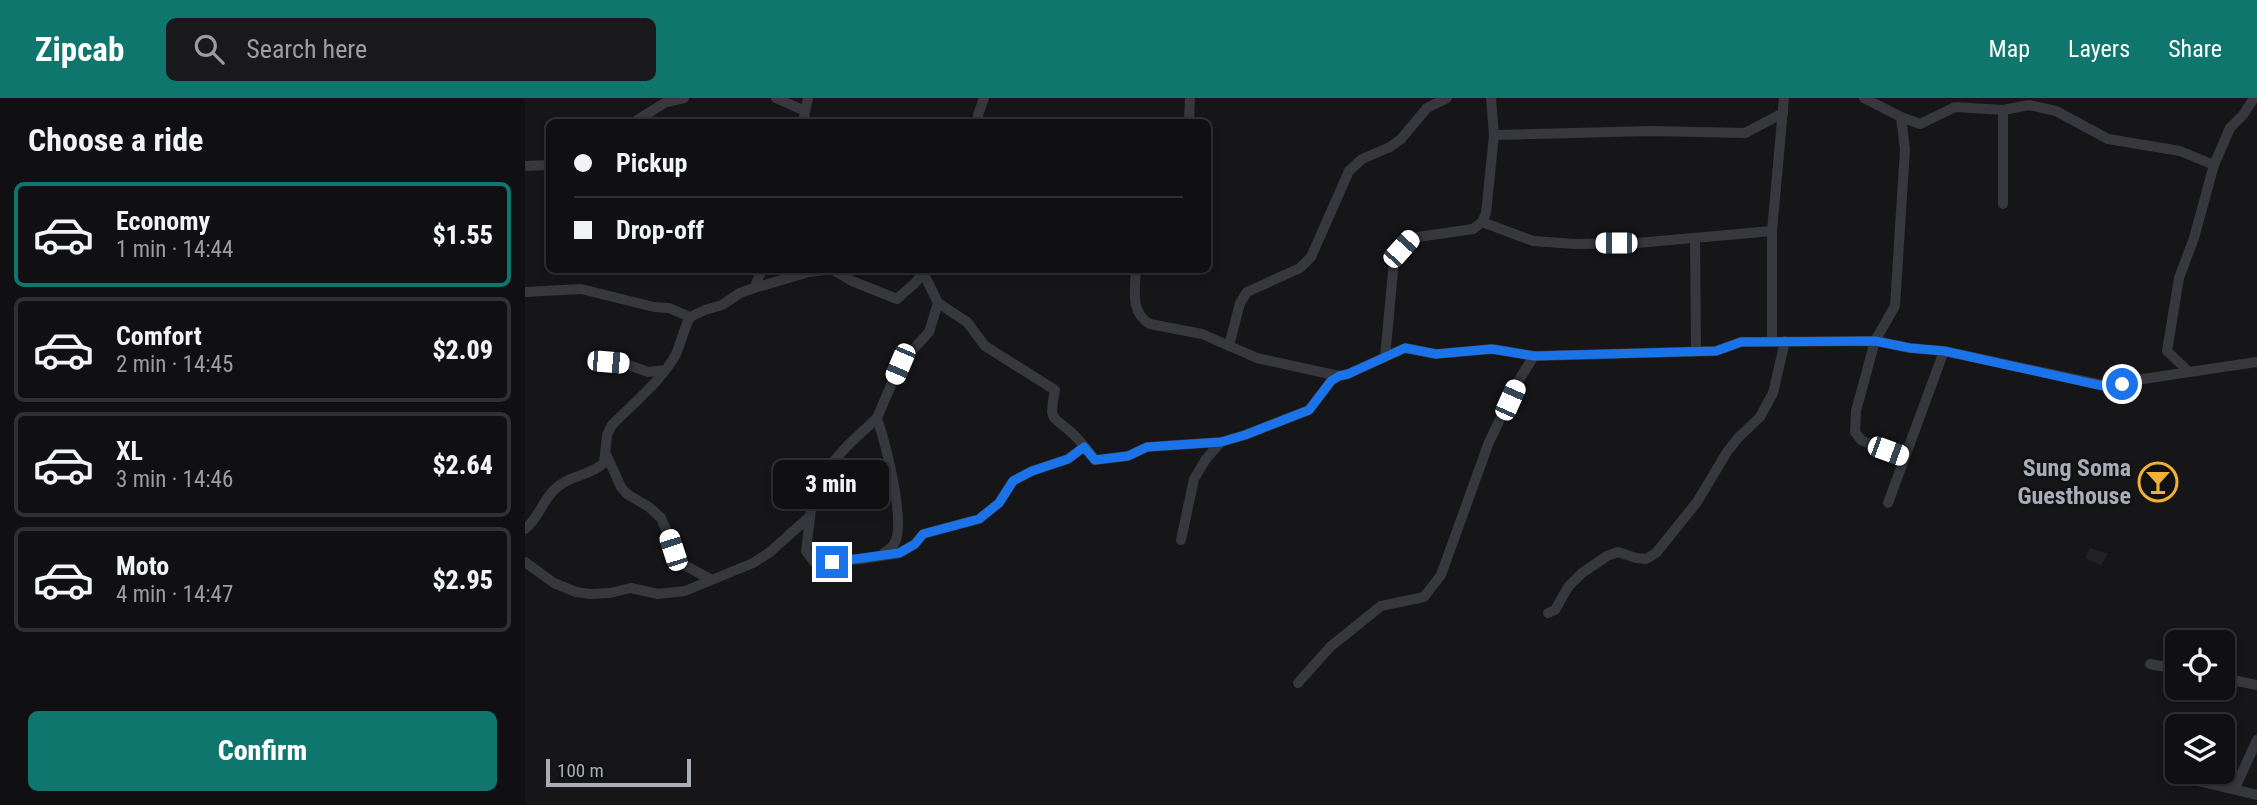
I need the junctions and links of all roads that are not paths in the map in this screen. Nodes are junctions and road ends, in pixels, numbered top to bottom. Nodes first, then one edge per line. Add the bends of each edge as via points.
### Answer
1 (684, 98) edge
2 (776, 98) edge
3 (808, 98) edge
4 (984, 98) edge
5 (1190, 98) edge
6 (1447, 98) edge
7 (1491, 98) edge
8 (1784, 98) edge
9 (1864, 98) edge
10 (2254, 98) edge
11 (2003, 110) junction
12 (806, 111) junction
13 (1783, 113) junction
14 (1901, 117) junction
15 (639, 119) edge
16 (804, 119) edge
17 (979, 119) edge
18 (1189, 119) edge
19 (1494, 135) junction
20 (546, 165) edge
21 (2214, 165) junction
22 (525, 166) edge
23 (2003, 204) dead end
24 (1482, 222) junction
25 (1772, 231) junction
26 (1695, 238) junction
27 (761, 273) edge
28 (806, 273) edge
29 (838, 273) edge
30 (923, 273) edge
31 (925, 273) edge
32 (1136, 273) edge
33 (754, 288) junction
34 (525, 292) edge
35 (938, 303) junction
36 (690, 317) junction
37 (1772, 341) junction
38 (1786, 341) junction
39 (1875, 341) junction
40 (1229, 346) junction
41 (1696, 350) junction
42 (1944, 351) junction
43 (1534, 356) junction
44 (1385, 357) junction
45 (601, 360) dead end
46 (2257, 362) edge
47 (665, 370) junction
48 (2188, 371) junction
49 (1339, 376) junction
50 (877, 418) junction
51 (1221, 442) junction
52 (607, 456) junction
53 (1905, 457) junction
54 (1095, 460) junction
55 (1888, 503) dead end
56 (809, 517) junction
57 (525, 529) edge
58 (1181, 540) dead end
59 (880, 556) junction
60 (525, 562) edge
61 (710, 579) junction
62 (1548, 612) dead end
63 (2150, 664) dead end
64 (2165, 667) edge
65 (2235, 680) edge
66 (1298, 683) dead end
67 (2257, 685) edge
68 (2257, 740) edge
69 (2216, 784) edge
70 (2235, 788) junction
71 (2257, 795) edge

1 - 15 street via 666,102
2 - 12 street
3 - 12 street
4 - 17 street
5 - 18 street
6 - 40 street via 1427,108 1390,147 1354,164 1311,257 1300,268 1247,292
7 - 19 street
8 - 13 street
9 - 14 street
10 - 21 street via 2230,128
11 - 14 street via 1955,107 1920,124
11 - 21 street via 2029,105 2056,111 2108,139 2181,150
11 - 23 street
12 - 16 street
13 - 19 street via 1745,132
13 - 25 street
14 - 39 street via 1905,149 1895,306
19 - 24 street
20 - 22 street
21 - 48 street via 2179,278 2167,351
24 - 26 street via 1532,241 1637,243
24 - 44 street via 1473,229 1411,237 1401,249 1394,261
25 - 26 street
25 - 37 street
26 - 41 street
27 - 33 street
28 - 33 street
29 - 30 street via 897,299
31 - 35 street
32 - 40 street via 1136,311 1143,320 1202,334
33 - 36 street
34 - 36 street via 581,289
35 - 50 street via 929,332 900,364
35 - 54 street via 967,322 985,346 1055,390 1052,414
36 - 47 street
37 - 38 street
37 - 41 street
38 - 39 street
38 - 62 street via 1773,393 1760,417 1727,452 1697,502 1656,553 1646,559 1618,552 1607,556 1582,573 1555,610
39 - 42 street
39 - 53 street via 1856,411 1855,432 1861,440
40 - 49 street via 1257,358
41 - 43 street
42 - 48 street via 2103,386
42 - 53 street
43 - 44 street via 1492,349 1436,354 1405,348
43 - 66 street via 1489,442 1441,575 1424,597 1381,606 1330,647
44 - 49 street
45 - 47 street via 648,372
46 - 48 street
47 - 52 street via 612,425
49 - 51 street via 1309,410
50 - 56 street via 814,484
50 - 59 street via 900,527 894,546
51 - 54 street via 1147,447 1128,456
51 - 58 street via 1193,478
52 - 57 street via 600,467 556,488
52 - 61 street via 627,494 661,518 679,559
53 - 55 street
54 - 59 street via 1084,447 1068,459 1013,481 999,503 979,519 923,534 899,553
56 - 59 street via 806,551 815,563
56 - 61 street via 753,563
60 - 61 street via 554,583 590,594 631,588 658,594 685,591
63 - 64 street
65 - 67 street
68 - 70 street
69 - 70 street
70 - 71 street

